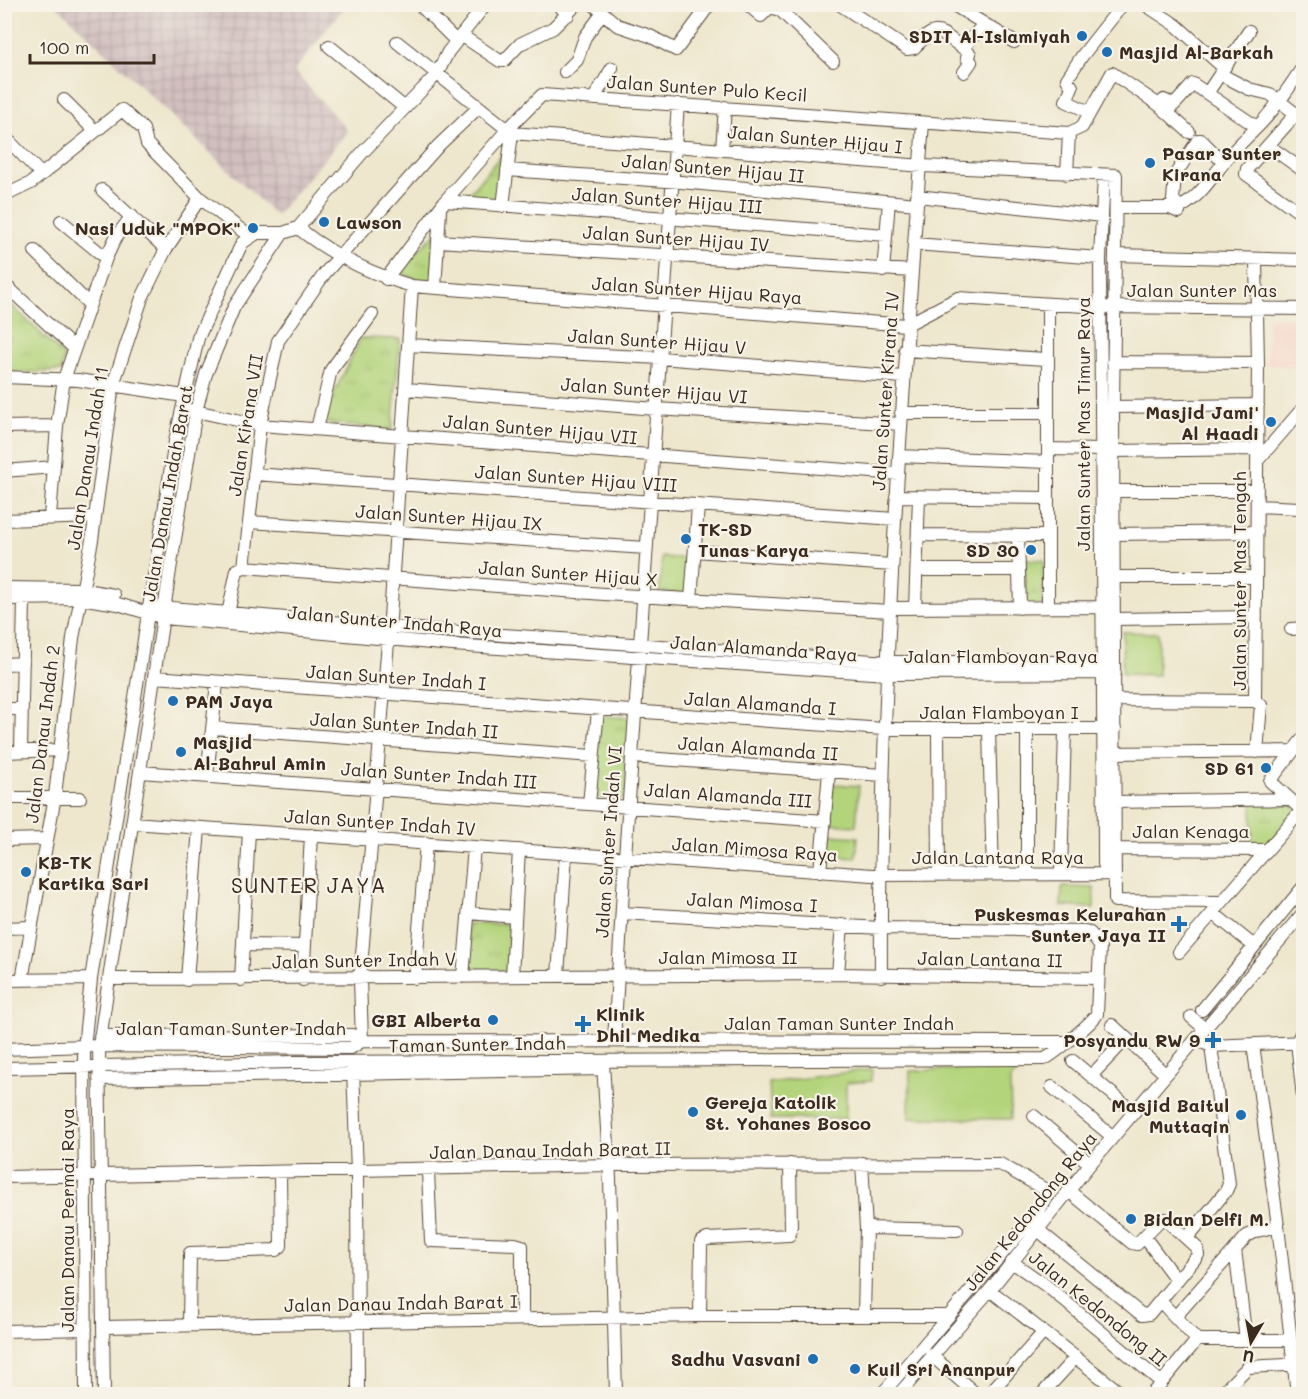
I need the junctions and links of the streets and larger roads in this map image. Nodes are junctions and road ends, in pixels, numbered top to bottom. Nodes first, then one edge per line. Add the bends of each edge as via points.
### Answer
1 (419, 4) edge
2 (486, 4) edge
3 (558, 4) edge
4 (577, 4) edge
5 (593, 4) edge
6 (710, 4) edge
7 (747, 4) edge
8 (839, 4) edge
9 (952, 4) edge
10 (1144, 4) edge
11 (1117, 6) edge
12 (602, 14) junction
13 (568, 15) junction
14 (983, 24) junction
15 (1249, 31) dead end
16 (459, 38) junction
17 (397, 42) dead end
18 (1014, 42) dead end
19 (329, 46) dead end
20 (963, 48) junction
21 (833, 61) dead end
22 (1304, 66) edge
23 (612, 68) dead end
24 (1223, 71) junction
25 (565, 72) dead end
26 (964, 72) dead end
27 (437, 74) junction
28 (1208, 92) junction
29 (594, 98) junction
30 (64, 100) dead end
31 (1279, 102) junction
32 (678, 104) junction
33 (1159, 105) junction
34 (479, 107) junction
35 (725, 107) junction
36 (405, 108) junction
37 (1089, 111) junction
38 (1300, 117) edge
39 (923, 123) junction
40 (1257, 127) junction
41 (95, 131) junction
42 (509, 132) junction
43 (1189, 132) dead end
44 (1069, 133) junction
45 (10, 142) dead end
46 (675, 146) junction
47 (1269, 146) junction
48 (722, 150) junction
49 (1223, 162) junction
50 (920, 166) junction
51 (507, 170) junction
52 (1304, 171) edge
53 (41, 174) junction
54 (1068, 174) junction
55 (1110, 175) junction
56 (672, 181) junction
57 (102, 190) dead end
58 (4, 196) edge
59 (200, 198) junction
60 (917, 200) junction
61 (889, 201) junction
62 (443, 206) junction
63 (503, 206) junction
64 (1116, 208) junction
65 (1179, 209) junction
66 (1302, 214) edge
67 (132, 216) junction
68 (1102, 216) junction
69 (670, 218) junction
70 (61, 221) dead end
71 (298, 228) junction
72 (283, 233) junction
73 (249, 236) junction
74 (886, 236) junction
75 (438, 241) junction
76 (914, 244) junction
77 (166, 249) junction
78 (35, 251) dead end
79 (667, 255) junction
80 (1114, 255) junction
81 (340, 256) junction
82 (106, 258) junction
83 (1100, 258) junction
84 (1304, 260) edge
85 (1256, 261) junction
86 (883, 271) junction
87 (912, 271) junction
88 (386, 279) junction
89 (4, 284) edge
90 (412, 286) junction
91 (435, 288) junction
92 (89, 304) junction
93 (1048, 304) junction
94 (664, 306) junction
95 (1101, 307) junction
96 (1114, 307) junction
97 (1256, 308) junction
98 (1304, 309) edge
99 (372, 314) dead end
100 (903, 324) junction
101 (408, 345) junction
102 (74, 348) junction
103 (905, 350) junction
104 (660, 358) junction
105 (1046, 359) junction
106 (1113, 362) junction
107 (1258, 363) junction
108 (4, 377) edge
109 (903, 377) junction
110 (64, 379) junction
111 (113, 385) junction
112 (406, 389) junction
113 (182, 401) junction
114 (1258, 405) junction
115 (1113, 406) junction
116 (1304, 407) edge
117 (656, 409) junction
118 (196, 411) junction
119 (1047, 413) junction
120 (901, 418) junction
121 (260, 425) junction
122 (57, 426) junction
123 (4, 427) edge
124 (317, 429) junction
125 (402, 434) junction
126 (1107, 450) junction
127 (1048, 455) junction
128 (1258, 455) junction
129 (899, 456) junction
130 (653, 457) junction
131 (54, 467) junction
132 (4, 471) edge
133 (254, 474) junction
134 (898, 474) junction
135 (398, 484) junction
136 (1113, 491) junction
137 (1257, 491) junction
138 (896, 496) junction
139 (919, 497) junction
140 (1048, 498) junction
141 (650, 501) junction
142 (698, 506) junction
143 (1257, 506) junction
144 (1302, 507) edge
145 (50, 517) junction
146 (95, 518) junction
147 (895, 519) junction
148 (4, 520) edge
149 (249, 522) junction
150 (395, 532) junction
151 (1257, 532) junction
152 (1114, 534) junction
153 (918, 535) junction
154 (1018, 536) junction
155 (1047, 536) junction
156 (646, 548) junction
157 (695, 551) junction
158 (892, 565) junction
159 (244, 567) junction
160 (917, 570) junction
161 (1019, 570) junction
162 (1114, 577) junction
163 (1257, 577) junction
164 (392, 579) junction
165 (4, 588) edge
166 (80, 593) junction
167 (643, 596) junction
168 (4, 599) edge
169 (24, 599) junction
170 (691, 600) junction
171 (1048, 607) junction
172 (1101, 607) junction
173 (915, 608) junction
174 (1020, 608) junction
175 (149, 609) junction
176 (890, 610) junction
177 (165, 613) junction
178 (228, 614) junction
179 (1256, 617) junction
180 (1114, 619) junction
181 (388, 632) junction
182 (639, 652) junction
183 (23, 663) junction
184 (4, 664) edge
185 (887, 668) junction
186 (1108, 668) junction
187 (154, 677) junction
188 (217, 682) junction
189 (383, 694) junction
190 (1115, 700) junction
191 (1256, 701) junction
192 (22, 708) junction
193 (4, 709) edge
194 (597, 710) junction
195 (635, 713) junction
196 (212, 728) junction
197 (883, 729) junction
198 (938, 730) junction
199 (989, 730) junction
200 (1109, 730) junction
201 (1027, 731) junction
202 (1065, 731) junction
203 (1304, 737) edge
204 (379, 741) junction
205 (61, 750) junction
206 (1293, 751) junction
207 (4, 752) edge
208 (21, 752) junction
209 (1257, 752) junction
210 (1109, 753) junction
211 (593, 756) junction
212 (632, 757) junction
213 (140, 772) junction
214 (829, 772) junction
215 (882, 775) junction
216 (207, 776) junction
217 (376, 788) junction
218 (55, 796) junction
219 (4, 798) edge
220 (80, 798) dead end
221 (1287, 799) junction
222 (1115, 802) junction
223 (589, 804) junction
224 (628, 806) junction
225 (1302, 812) edge
226 (825, 821) junction
227 (132, 823) junction
228 (199, 828) junction
229 (249, 831) junction
230 (311, 835) junction
231 (46, 839) junction
232 (4, 840) edge
233 (371, 840) junction
234 (426, 843) junction
235 (474, 847) junction
236 (1115, 849) junction
237 (519, 850) junction
238 (1267, 850) junction
239 (566, 853) junction
240 (625, 857) junction
241 (1115, 871) junction
242 (820, 872) junction
243 (1061, 873) junction
244 (993, 874) junction
245 (1027, 874) junction
246 (939, 875) junction
247 (882, 876) junction
248 (1304, 886) edge
249 (1221, 902) junction
250 (1304, 912) edge
251 (469, 913) junction
252 (622, 913) junction
253 (1213, 913) junction
254 (515, 917) junction
255 (842, 925) junction
256 (32, 927) junction
257 (4, 928) edge
258 (880, 928) junction
259 (243, 945) junction
260 (305, 946) junction
261 (1254, 946) junction
262 (1179, 952) dead end
263 (838, 975) junction
264 (512, 976) junction
265 (558, 976) junction
266 (618, 976) junction
267 (881, 976) junction
268 (463, 977) junction
269 (415, 978) junction
270 (1098, 978) junction
271 (92, 979) junction
272 (110, 979) junction
273 (360, 979) junction
274 (22, 980) junction
275 (187, 980) junction
276 (241, 980) junction
277 (303, 980) junction
278 (4, 981) edge
279 (1112, 1026) dead end
280 (1204, 1028) junction
281 (1301, 1036) edge
282 (1126, 1039) junction
283 (1194, 1040) junction
284 (362, 1041) junction
285 (614, 1041) junction
286 (1065, 1041) junction
287 (99, 1043) junction
288 (1253, 1044) junction
289 (1211, 1046) junction
290 (84, 1047) junction
291 (4, 1049) edge
292 (1073, 1061) dead end
293 (84, 1064) junction
294 (99, 1064) junction
295 (603, 1065) junction
296 (4, 1068) edge
297 (353, 1069) junction
298 (1165, 1074) junction
299 (1091, 1076) junction
300 (99, 1079) junction
301 (1052, 1087) dead end
302 (1304, 1107) edge
303 (1134, 1112) junction
304 (1034, 1116) dead end
305 (1113, 1137) junction
306 (862, 1163) junction
307 (790, 1164) junction
308 (1090, 1164) junction
309 (610, 1165) junction
310 (428, 1171) junction
311 (357, 1172) junction
312 (280, 1174) junction
313 (93, 1176) junction
314 (4, 1177) edge
315 (1069, 1191) junction
316 (1278, 1226) junction
317 (866, 1228) junction
318 (957, 1230) dead end
319 (1038, 1230) junction
320 (1187, 1238) junction
321 (1149, 1243) dead end
322 (1234, 1249) junction
323 (1012, 1262) junction
324 (1177, 1281) junction
325 (990, 1290) junction
326 (1160, 1301) junction
327 (700, 1316) junction
328 (864, 1316) junction
329 (947, 1316) junction
330 (1175, 1317) junction
331 (614, 1318) junction
332 (522, 1319) junction
333 (357, 1323) junction
334 (189, 1324) junction
335 (103, 1327) junction
336 (86, 1329) junction
337 (4, 1331) edge
338 (1043, 1333) junction
339 (1197, 1340) junction
340 (1246, 1340) junction
341 (1290, 1340) junction
342 (931, 1355) junction
343 (1076, 1358) junction
344 (1299, 1364) edge
345 (1161, 1382) junction
346 (899, 1394) edge
347 (86, 1395) edge
348 (104, 1395) edge
349 (358, 1395) edge
350 (616, 1395) edge
351 (882, 1395) edge
352 (976, 1395) edge
353 (988, 1395) edge
354 (1042, 1395) edge
355 (1122, 1395) edge
356 (1152, 1395) edge
357 (1221, 1395) edge
358 (1297, 1395) edge

1 - 16 street
2 - 16 street
3 - 13 street
4 - 13 street
5 - 12 street
6 - 12 street via 676,50 617,25
7 - 21 street via 761,16 770,7 780,10
8 - 20 street via 901,47 912,49 934,31
9 - 14 street
10 - 24 street via 1176,25
11 - 37 street via 1067,79 1072,87 1066,101
12 - 25 street via 585,37 577,60
13 - 16 street via 553,28 523,42 502,61
14 - 18 street
14 - 20 street
15 - 24 street
16 - 27 street
17 - 27 street
19 - 36 street
20 - 26 street via 972,62
22 - 31 street
23 - 29 street
24 - 28 street
24 - 31 street via 1249,89 1270,94
27 - 34 street
27 - 36 street
28 - 33 street via 1192,85 1173,105 1164,100
28 - 40 street
29 - 32 street, Jalan Sunter Pulo Kecil
29 - 42 street, Jalan Sunter Pulo Kecil via 542,94
30 - 41 street
31 - 38 street
31 - 40 street
32 - 35 street, Jalan Sunter Pulo Kecil
32 - 46 street, Jalan Sunter Indah VI
33 - 37 street via 1112,73
33 - 43 street
34 - 42 street
34 - 81 street, Jalan Kirana VII via 439,145
35 - 39 street, Jalan Sunter Pulo Kecil
35 - 48 street
36 - 71 street
37 - 44 street via 1082,127
38 - 47 street
39 - 44 street, Jalan Sunter Pulo Kecil
39 - 50 street, Jalan Sunter Kirana IV
40 - 49 street
41 - 53 street
41 - 59 street via 123,110 143,129 144,139
42 - 46 street, Jalan Sunter Hijau I
42 - 51 street
42 - 62 street, Jalan Sunter Pulo Kecil
44 - 54 street
45 - 53 street
46 - 48 street, Jalan Sunter Hijau I
46 - 56 street, Jalan Sunter Indah VI
47 - 52 street
47 - 66 street via 1246,174
48 - 50 street, Jalan Sunter Hijau I
49 - 65 street via 1190,202
49 - 65 street via 1198,140 1173,181 1173,200
50 - 54 street, Jalan Sunter Hijau I
50 - 60 street, Jalan Sunter Kirana IV
51 - 56 street, Jalan Sunter Hijau II
51 - 63 street
53 - 58 street
54 - 55 street, Jalan Sunter Hijau I
55 - 64 street, Jalan Sunter Mas Timur Raya
55 - 68 street, Jalan Sunter Mas Timur Raya
56 - 61 street, Jalan Sunter Hijau II
56 - 69 street, Jalan Sunter Indah VI
57 - 67 street
59 - 73 street
59 - 77 street, Jalan Danau Indah 11
60 - 61 street, Jalan Sunter Hijau II
60 - 68 street, Jalan Sunter Hijau II
60 - 76 street, Jalan Sunter Kirana IV
61 - 74 street
62 - 63 street, Jalan Sunter Hijau III
62 - 75 street
62 - 88 street, Jalan Sunter Pulo Kecil
63 - 69 street, Jalan Sunter Hijau III
64 - 65 street
64 - 80 street, Jalan Sunter Mas Timur Raya
67 - 77 street
67 - 82 street
68 - 83 street, Jalan Sunter Mas Timur Raya
69 - 74 street, Jalan Sunter Hijau III
69 - 79 street, Jalan Sunter Indah VI
70 - 82 street
71 - 72 street
71 - 81 street, Jalan Sunter Hijau Raya
72 - 73 street
72 - 118 street, Jalan Danau Indah Barat via 226,322
73 - 113 street, Jalan Danau Indah Barat via 208,312
74 - 86 street
75 - 79 street, Jalan Sunter Hijau IV
75 - 91 street
76 - 83 street
76 - 87 street, Jalan Sunter Kirana IV
77 - 111 street, Jalan Danau Indah 11 via 134,318
78 - 92 street
79 - 86 street, Jalan Sunter Hijau IV
79 - 94 street, Jalan Sunter Indah VI
80 - 85 street
80 - 96 street, Jalan Sunter Mas Timur Raya
81 - 88 street, Jalan Sunter Hijau Raya
81 - 121 street, Jalan Kirana VII via 278,341
82 - 92 street
83 - 95 street, Jalan Sunter Mas Timur Raya
84 - 85 street
85 - 97 street, Jalan Sunter Mas Tengah
86 - 87 street, Jalan Sunter Hijau IV
87 - 100 street, Jalan Sunter Kirana IV
88 - 90 street, Jalan Sunter Hijau Raya
89 - 102 street
90 - 91 street, Jalan Sunter Hijau Raya
90 - 101 street
91 - 94 street, Jalan Sunter Hijau Raya
92 - 102 street
93 - 95 street
93 - 100 street via 958,298
93 - 105 street
94 - 100 street, Jalan Sunter Hijau Raya
94 - 104 street, Jalan Sunter Indah VI
95 - 96 street, Jalan Sunter Mas
95 - 126 street, Jalan Sunter Mas Timur Raya
96 - 97 street, Jalan Sunter Mas
96 - 106 street, Jalan Sunter Mas Timur Raya
97 - 98 street, Jalan Sunter Mas
97 - 107 street, Jalan Sunter Mas Tengah
99 - 124 street via 331,370
100 - 103 street, Jalan Sunter Kirana IV
101 - 104 street, Jalan Sunter Hijau V
101 - 112 street
102 - 110 street
103 - 105 street
103 - 109 street, Jalan Sunter Kirana IV
104 - 109 street, Jalan Sunter Hijau V
104 - 117 street, Jalan Sunter Indah VI
105 - 119 street
106 - 107 street
106 - 115 street, Jalan Sunter Mas Timur Raya
107 - 114 street, Jalan Sunter Mas Tengah
108 - 110 street, Jalan Sunter Hijau VII
109 - 120 street, Jalan Sunter Kirana IV
110 - 111 street, Jalan Sunter Hijau VII
110 - 122 street
111 - 113 street, Jalan Sunter Hijau VII
111 - 146 street, Jalan Danau Indah 11
112 - 117 street, Jalan Sunter Hijau VI
112 - 125 street
113 - 118 street, Jalan Sunter Hijau VII
113 - 175 street, Jalan Danau Indah Barat
114 - 115 street
114 - 128 street, Jalan Sunter Mas Tengah
115 - 126 street, Jalan Sunter Mas Timur Raya
116 - 128 street
117 - 120 street, Jalan Sunter Hijau VI
117 - 130 street, Jalan Sunter Indah VI
118 - 121 street, Jalan Sunter Hijau VII
118 - 177 street, Jalan Danau Indah Barat
119 - 120 street, Jalan Sunter Hijau VI
119 - 127 street
120 - 129 street, Jalan Sunter Kirana IV
121 - 124 street, Jalan Sunter Hijau VII
121 - 133 street, Jalan Kirana VII
122 - 123 street
122 - 131 street
124 - 125 street, Jalan Sunter Hijau VII
125 - 130 street, Jalan Sunter Hijau VII
125 - 135 street
126 - 127 street
126 - 128 street
126 - 136 street, Jalan Sunter Mas Timur Raya
126 - 172 street, Jalan Sunter Mas Timur Raya
127 - 129 street
127 - 140 street
128 - 137 street, Jalan Sunter Mas Tengah
129 - 134 street, Jalan Sunter Kirana IV
130 - 134 street, Jalan Sunter Hijau VII
130 - 141 street, Jalan Sunter Indah VI
131 - 132 street
131 - 145 street
133 - 135 street, Jalan Sunter Hijau VIII
133 - 149 street, Jalan Kirana VII
134 - 138 street, Jalan Sunter Kirana IV
135 - 141 street, Jalan Sunter Hijau VIII
135 - 150 street
136 - 137 street
136 - 152 street, Jalan Sunter Mas Timur Raya
137 - 143 street, Jalan Sunter Mas Tengah
138 - 139 street
138 - 147 street, Jalan Sunter Kirana IV
139 - 140 street
139 - 153 street
140 - 155 street
141 - 142 street, Jalan Sunter Hijau VIII
141 - 156 street, Jalan Sunter Indah VI
142 - 147 street, Jalan Sunter Hijau VIII
142 - 157 street
143 - 144 street
143 - 151 street, Jalan Sunter Mas Tengah
145 - 146 street
145 - 148 street
146 - 166 street, Jalan Danau Indah 11
147 - 158 street, Jalan Sunter Kirana IV
149 - 150 street, Jalan Sunter Hijau IX
149 - 159 street, Jalan Kirana VII
150 - 156 street, Jalan Sunter Hijau IX
150 - 164 street
151 - 152 street
151 - 163 street, Jalan Sunter Mas Tengah
152 - 162 street, Jalan Sunter Mas Timur Raya
153 - 154 street
153 - 160 street
154 - 155 street
154 - 161 street
155 - 171 street
156 - 167 street, Jalan Sunter Indah VI
157 - 158 street
157 - 170 street
158 - 176 street, Jalan Sunter Kirana IV
159 - 164 street, Jalan Sunter Hijau X
159 - 178 street, Jalan Kirana VII via 237,570
160 - 161 street
160 - 173 street
161 - 174 street
162 - 163 street
162 - 180 street, Jalan Sunter Mas Timur Raya
163 - 179 street, Jalan Sunter Mas Tengah
164 - 167 street, Jalan Sunter Hijau X
164 - 181 street
165 - 166 street
166 - 169 street
166 - 175 street, Jalan Sunter Indah Raya
166 - 205 street, Jalan Danau Indah 2
167 - 170 street, Jalan Sunter Hijau X
167 - 182 street, Jalan Sunter Indah VI
168 - 169 street
169 - 183 street
170 - 176 street, Jalan Sunter Hijau X
171 - 172 street, Jalan Sunter Hijau X
171 - 174 street, Jalan Sunter Hijau X
172 - 186 street, Jalan Sunter Mas Timur Raya
173 - 174 street, Jalan Sunter Hijau X
173 - 176 street, Jalan Sunter Hijau X
175 - 177 street, Jalan Sunter Indah Raya
175 - 271 street, Jalan Danau Indah Barat
176 - 185 street, Jalan Sunter Kirana IV
177 - 178 street, Jalan Sunter Indah Raya
177 - 181 street, Jalan Sunter Indah Raya
177 - 187 street, Jalan Danau Indah Barat
178 - 181 street, Jalan Sunter Indah Raya
179 - 180 street
179 - 191 street, Jalan Sunter Mas Tengah
180 - 186 street, Jalan Sunter Mas Timur Raya
181 - 182 street, Jalan Sunter Indah Raya via 452,645
181 - 189 street
182 - 185 street, Jalan Alamanda Raya
182 - 195 street, Jalan Sunter Indah VI
183 - 184 street
183 - 192 street
185 - 186 street, Jalan Flamboyan Raya
185 - 197 street
186 - 190 street
186 - 200 street
187 - 188 street, Jalan Sunter Indah I
187 - 213 street, Jalan Danau Indah Barat
188 - 189 street, Jalan Sunter Indah I
188 - 196 street
189 - 194 street, Jalan Sunter Indah I
189 - 204 street
190 - 191 street
190 - 200 street
191 - 209 street, Jalan Sunter Mas Tengah via 1260,705
192 - 193 street
192 - 208 street
194 - 195 street, Jalan Sunter Indah I
194 - 211 street
195 - 197 street, Jalan Alamanda I
195 - 212 street, Jalan Sunter Indah VI
196 - 204 street, Jalan Sunter Indah II
196 - 216 street
197 - 198 street, Jalan Flamboyan I
197 - 215 street
198 - 199 street, Jalan Flamboyan I
198 - 246 street
199 - 201 street, Jalan Flamboyan I
199 - 244 street
200 - 202 street, Jalan Flamboyan I
200 - 210 street
201 - 202 street, Jalan Flamboyan I
201 - 245 street
202 - 243 street
203 - 206 street
204 - 211 street, Jalan Sunter Indah II
204 - 217 street
205 - 208 street
205 - 218 street, Jalan Danau Indah 2
206 - 209 street
206 - 221 street via 1270,781
207 - 208 street
209 - 210 street
210 - 222 street
210 - 241 street via 1104,864
211 - 223 street
212 - 214 street, Jalan Alamanda II
212 - 224 street, Jalan Sunter Indah VI
213 - 216 street, Jalan Sunter Indah III
213 - 227 street, Jalan Danau Indah Barat
214 - 215 street, Jalan Alamanda II
214 - 226 street, Jalan Alamanda III
215 - 247 street
216 - 217 street, Jalan Sunter Indah III
217 - 223 street, Jalan Sunter Indah III
217 - 233 street
218 - 219 street
218 - 220 street
218 - 231 street, Jalan Danau Indah 2
221 - 222 street
221 - 225 street
222 - 236 street
223 - 224 street, Jalan Sunter Indah III
224 - 226 street, Jalan Alamanda III
224 - 240 street, Jalan Sunter Indah VI
225 - 238 street
226 - 242 street, Jalan Alamanda III
227 - 228 street, Jalan Sunter Indah IV
227 - 272 street, Jalan Danau Indah Barat
228 - 229 street, Jalan Sunter Indah IV
228 - 275 street
229 - 230 street, Jalan Sunter Indah IV
229 - 259 street
230 - 233 street, Jalan Sunter Indah IV
230 - 260 street
231 - 232 street
231 - 256 street, Jalan Danau Indah 2
233 - 234 street, Jalan Sunter Indah IV
233 - 273 street
234 - 235 street, Jalan Sunter Indah IV
234 - 269 street
235 - 237 street, Jalan Sunter Indah IV
235 - 251 street
236 - 238 street, Jalan Kenaga
236 - 241 street
237 - 239 street, Jalan Sunter Indah IV
237 - 254 street
238 - 249 street
239 - 240 street, Jalan Sunter Indah IV
239 - 265 street
240 - 242 street, Jalan Mimosa Raya
240 - 252 street, Jalan Sunter Indah VI
241 - 243 street, Jalan Lantana Raya
241 - 249 street via 1115,901
242 - 247 street, Jalan Mimosa Raya
243 - 245 street, Jalan Lantana Raya
244 - 245 street, Jalan Lantana Raya
244 - 246 street, Jalan Lantana Raya
246 - 247 street, Jalan Lantana Raya
247 - 258 street
248 - 261 street
249 - 253 street
250 - 280 street, Jalan Kedondong Raya
251 - 254 street
251 - 268 street
252 - 255 street, Jalan Mimosa I
252 - 266 street, Jalan Sunter Indah VI
253 - 261 street
253 - 262 street
254 - 264 street
255 - 258 street, Jalan Mimosa I
255 - 263 street
256 - 257 street
256 - 274 street, Jalan Danau Indah 2
258 - 267 street
258 - 270 street, Jalan Mimosa I via 1090,933 1100,946
259 - 260 street
259 - 276 street
260 - 277 street
261 - 280 street via 1196,1014
263 - 266 street, Jalan Mimosa II
263 - 267 street, Jalan Mimosa II
264 - 265 street, Jalan Sunter Indah V
264 - 268 street, Jalan Sunter Indah V
265 - 266 street, Jalan Sunter Indah V
266 - 285 street, Jalan Sunter Indah VI
267 - 270 street, Jalan Lantana II
268 - 269 street, Jalan Sunter Indah V
269 - 273 street, Jalan Sunter Indah V
270 - 286 street via 1095,1018
271 - 274 street
271 - 290 street, Jalan Danau Indah Barat
272 - 275 street, Jalan Sunter Indah V
272 - 287 street, Jalan Danau Indah Barat
273 - 277 street, Jalan Sunter Indah V
273 - 284 street
274 - 278 street
275 - 276 street, Jalan Sunter Indah V
276 - 277 street, Jalan Sunter Indah V
279 - 282 street
280 - 283 street, Jalan Kedondong Raya
281 - 288 street
281 - 302 street
282 - 298 street
282 - 299 street
283 - 289 street
283 - 298 street, Jalan Kedondong Raya
284 - 285 street, Jalan Taman Sunter Indah
284 - 287 street, Jalan Taman Sunter Indah via 351,1048 228,1042
285 - 286 street, Jalan Taman Sunter Indah
286 - 295 street, Taman Sunter Indah via 1050,1058 1031,1059
287 - 290 street, Jalan Taman Sunter Indah
287 - 294 street, Jalan Danau Indah Barat
288 - 289 street
288 - 316 street
289 - 320 street via 1228,1184
290 - 291 street, Jalan Taman Sunter Indah
290 - 293 street, Jalan Danau Permai Raya
292 - 299 street
293 - 294 street, Taman Sunter Indah
293 - 296 street, Taman Sunter Indah
293 - 313 street, Jalan Danau Permai Raya
294 - 297 street, Taman Sunter Indah
294 - 300 street, Jalan Danau Permai Raya
295 - 297 street, Taman Sunter Indah
295 - 309 street
297 - 300 street
297 - 311 street
298 - 303 street, Jalan Kedondong Raya
299 - 303 street
300 - 313 street, Jalan Danau Permai Raya
301 - 305 street
303 - 305 street, Jalan Kedondong Raya
304 - 308 street
305 - 308 street, Jalan Kedondong Raya
306 - 307 street, Jalan Danau Indah Barat II
306 - 317 street
306 - 329 street, Jalan Danau Indah Barat II via 1000,1164 1046,1190 1047,1197 1036,1214
307 - 309 street, Jalan Danau Indah Barat II
307 - 327 street via 789,1235 701,1242
308 - 315 street, Jalan Kedondong Raya
309 - 310 street, Jalan Danau Indah Barat II
309 - 331 street
310 - 311 street, Jalan Danau Indah Barat II
310 - 332 street via 431,1241 522,1246
311 - 312 street, Jalan Danau Indah Barat II
311 - 333 street
312 - 313 street, Jalan Danau Indah Barat II
312 - 334 street via 281,1246 276,1250 190,1253
313 - 314 street, Jalan Danau Indah Barat II
313 - 335 street, Jalan Danau Permai Raya
313 - 336 street, Jalan Danau Permai Raya
315 - 319 street, Jalan Kedondong Raya
315 - 320 street via 1132,1243 1139,1242 1161,1218 1169,1220
316 - 322 street via 1257,1231
316 - 341 street
317 - 318 street
317 - 328 street
319 - 323 street, Jalan Kedondong Raya
319 - 326 street via 1142,1315 1149,1314
320 - 324 street via 1198,1255
321 - 324 street
322 - 330 street
322 - 340 street
323 - 325 street, Jalan Kedondong Raya
323 - 345 street, Jalan Kedondong II
324 - 326 street
325 - 338 street
325 - 342 street, Jalan Kedondong Raya
326 - 330 street
327 - 328 street, Jalan Danau Indah Barat I
327 - 331 street, Jalan Danau Indah Barat I
328 - 329 street, Jalan Danau Indah Barat I
329 - 351 street
330 - 339 street
331 - 332 street, Jalan Danau Indah Barat I
331 - 350 street
332 - 333 street, Jalan Danau Indah Barat I
333 - 334 street, Jalan Danau Indah Barat I
333 - 349 street
334 - 335 street, Jalan Danau Indah Barat I
335 - 348 street, Jalan Danau Permai Raya
336 - 337 street
336 - 347 street, Jalan Danau Permai Raya
338 - 343 street
338 - 353 street
339 - 340 street
339 - 345 street
340 - 341 street
341 - 344 street
342 - 346 street, Jalan Kedondong Raya
342 - 352 street
343 - 354 street
343 - 355 street
344 - 357 street via 1248,1367
344 - 358 street
345 - 356 street

